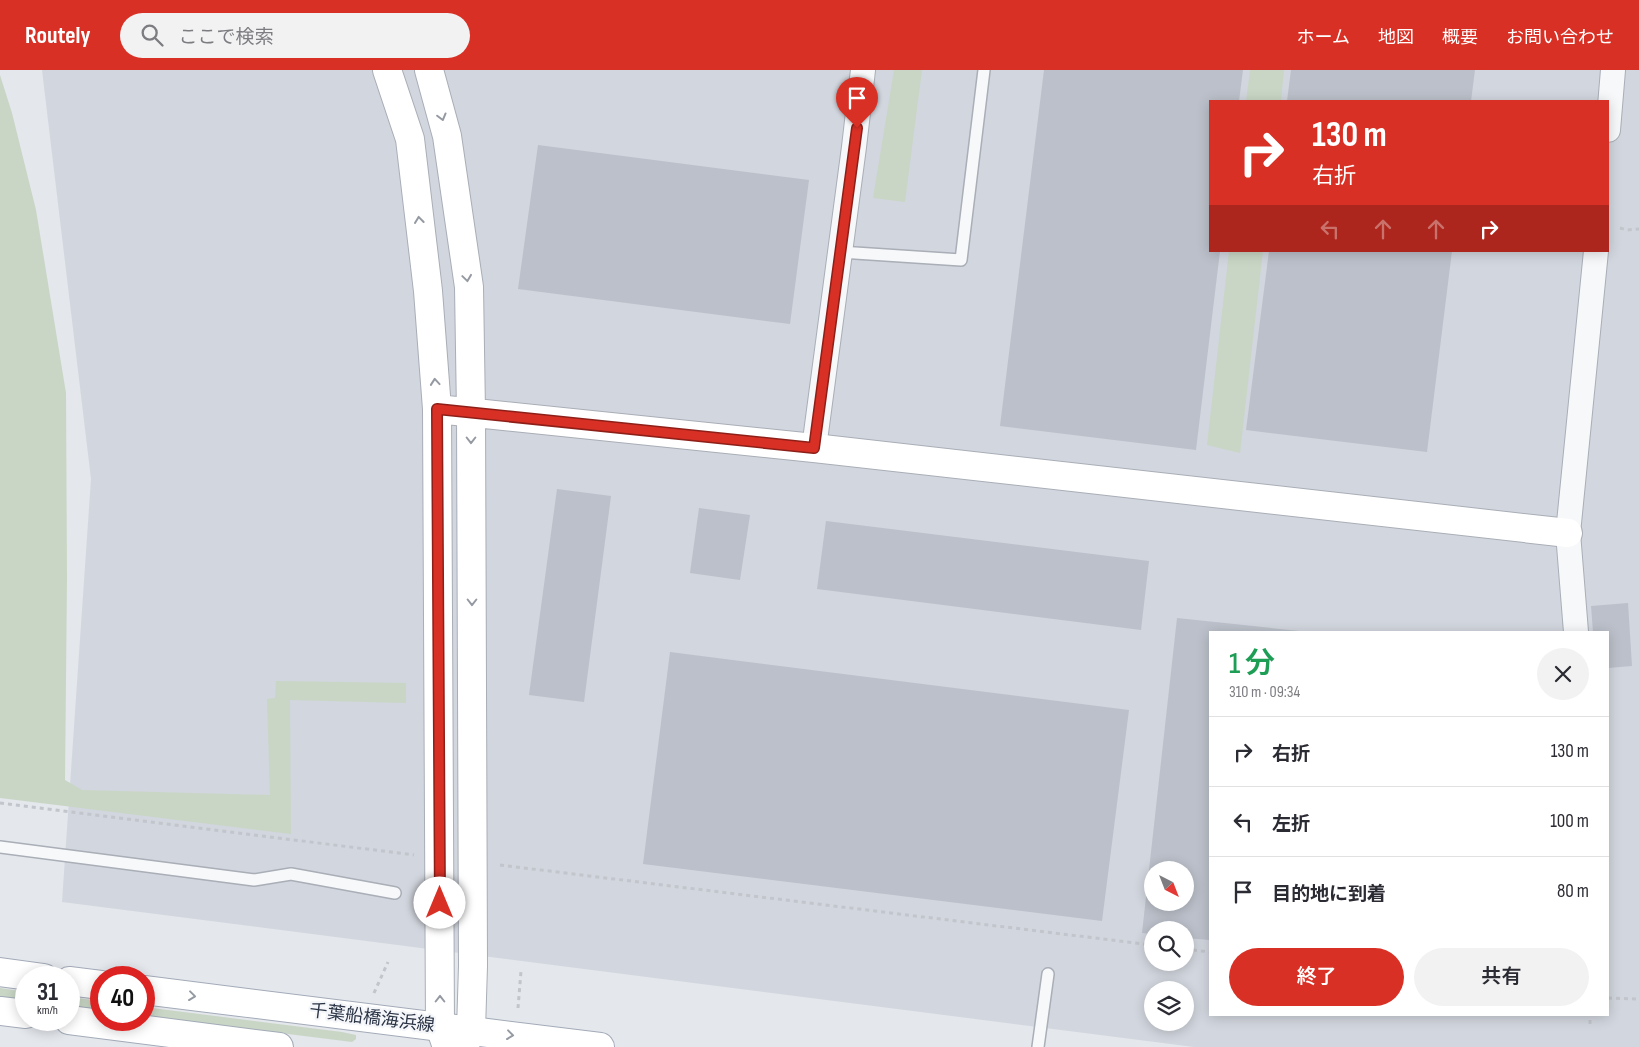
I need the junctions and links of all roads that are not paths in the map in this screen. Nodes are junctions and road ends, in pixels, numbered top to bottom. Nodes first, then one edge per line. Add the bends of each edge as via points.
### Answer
1 (387, 70) edge
2 (429, 70) edge
3 (863, 70) edge
4 (984, 70) edge
5 (1613, 70) edge
6 (1609, 118) edge
7 (840, 252) junction
8 (1596, 252) edge
9 (437, 409) junction
10 (471, 412) junction
11 (814, 448) junction
12 (1568, 533) junction
13 (1576, 631) edge
14 (0, 847) edge
15 (395, 893) dead end
16 (0, 972) edge
17 (15, 974) edge
18 (1048, 974) dead end
19 (155, 992) edge
20 (0, 1011) edge
21 (15, 1013) edge
22 (80, 1022) edge
23 (444, 1037) edge
24 (467, 1039) edge
25 (181, 1041) edge
26 (279, 1047) edge
27 (600, 1047) edge
28 (1038, 1047) edge

9 -> 1 street via 428,291 410,140
2 -> 10 street via 447,136 469,287
3 - 7 street
4 - 7 lane via 961,260
5 - 6 street
7 - 11 street
8 - 12 street
9 - 10 street
23 -> 9 street
10 - 11 street
10 -> 24 street via 473,966
11 - 12 street
12 - 13 street
14 - 15 lane via 254,880 291,874
16 - 17 street
18 - 28 lane
19 -> 23 street, 千葉船橋海浜線
20 - 21 street
22 - 25 street
23 - 24 street, 千葉船橋海浜線
24 -> 27 street, 千葉船橋海浜線
25 - 26 street

